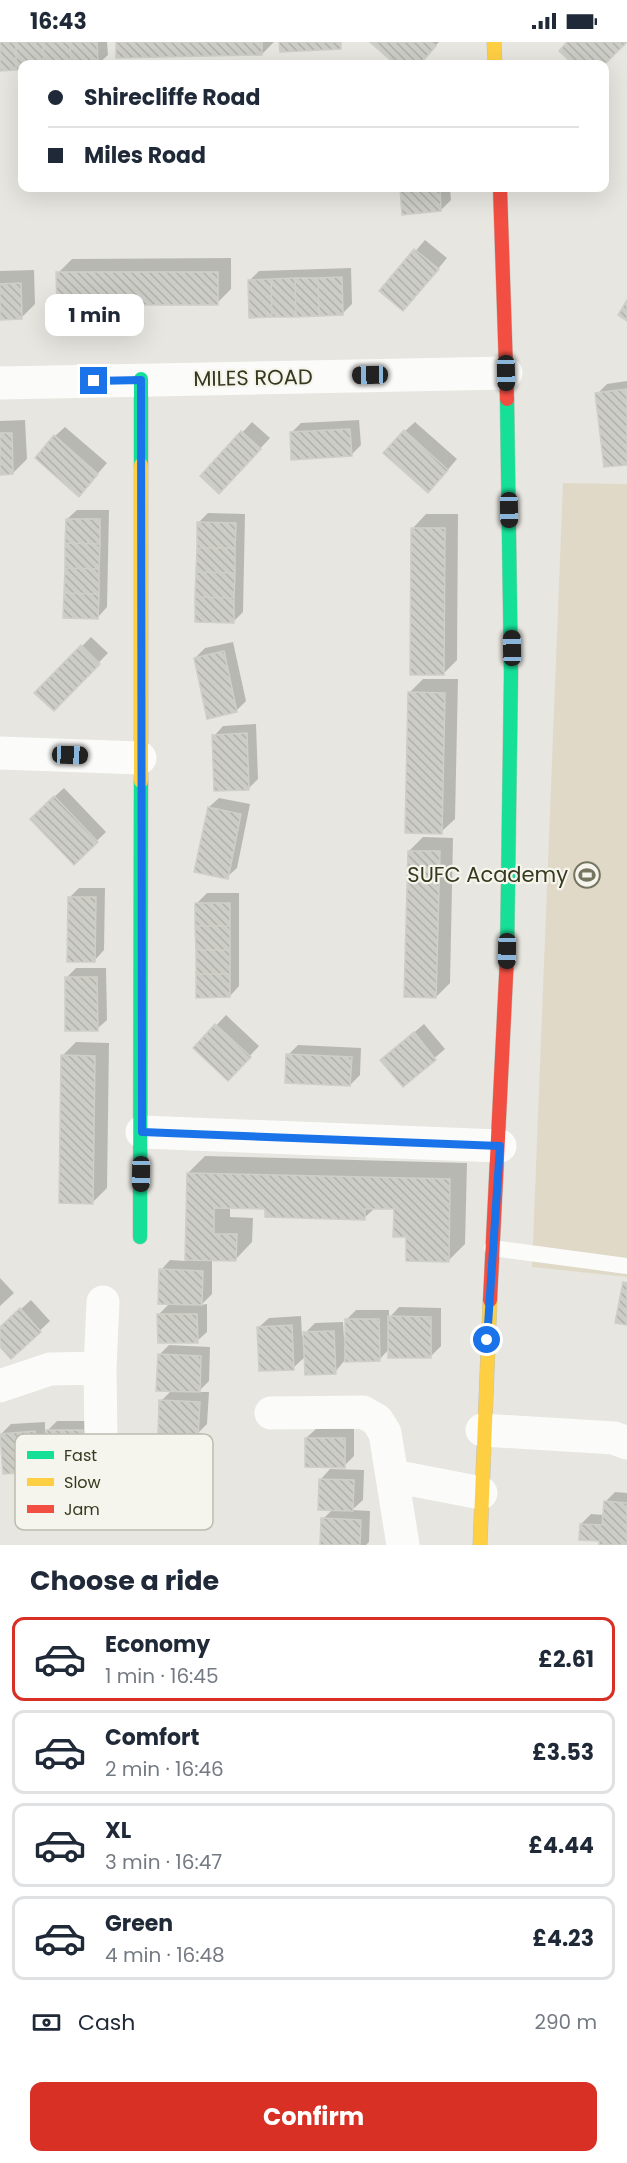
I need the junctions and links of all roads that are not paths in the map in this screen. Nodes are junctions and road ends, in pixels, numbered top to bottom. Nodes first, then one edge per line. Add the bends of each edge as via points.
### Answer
1 (495, 42) edge
2 (495, 60) edge
3 (500, 192) edge
4 (506, 373) junction
5 (141, 380) junction
6 (0, 383) edge
7 (0, 753) edge
8 (140, 758) junction
9 (142, 1132) junction
10 (500, 1146) junction
11 (140, 1237) dead end
12 (492, 1248) junction
13 (627, 1266) edge
14 (103, 1302) dead end
15 (100, 1368) junction
16 (0, 1386) edge
17 (271, 1413) dead end
18 (482, 1430) junction
19 (101, 1434) edge
20 (627, 1443) edge
21 (393, 1476) junction
22 (481, 1493) junction
23 (403, 1545) edge
24 (480, 1545) edge

1 - 2 street
3 - 4 street
4 - 5 street, MILES ROAD
4 - 10 street via 512,671
5 - 6 street, MILES ROAD
5 - 8 street
7 - 8 street
8 - 9 street
9 - 10 street
9 - 11 street
10 - 12 street
12 - 13 lane
12 - 18 street
14 - 15 street
15 - 16 street via 50,1369
15 - 19 street
17 - 21 street via 363,1412 377,1420 385,1432
18 - 20 street via 614,1438
18 - 22 street
21 - 22 street
21 - 23 street
22 - 24 street

